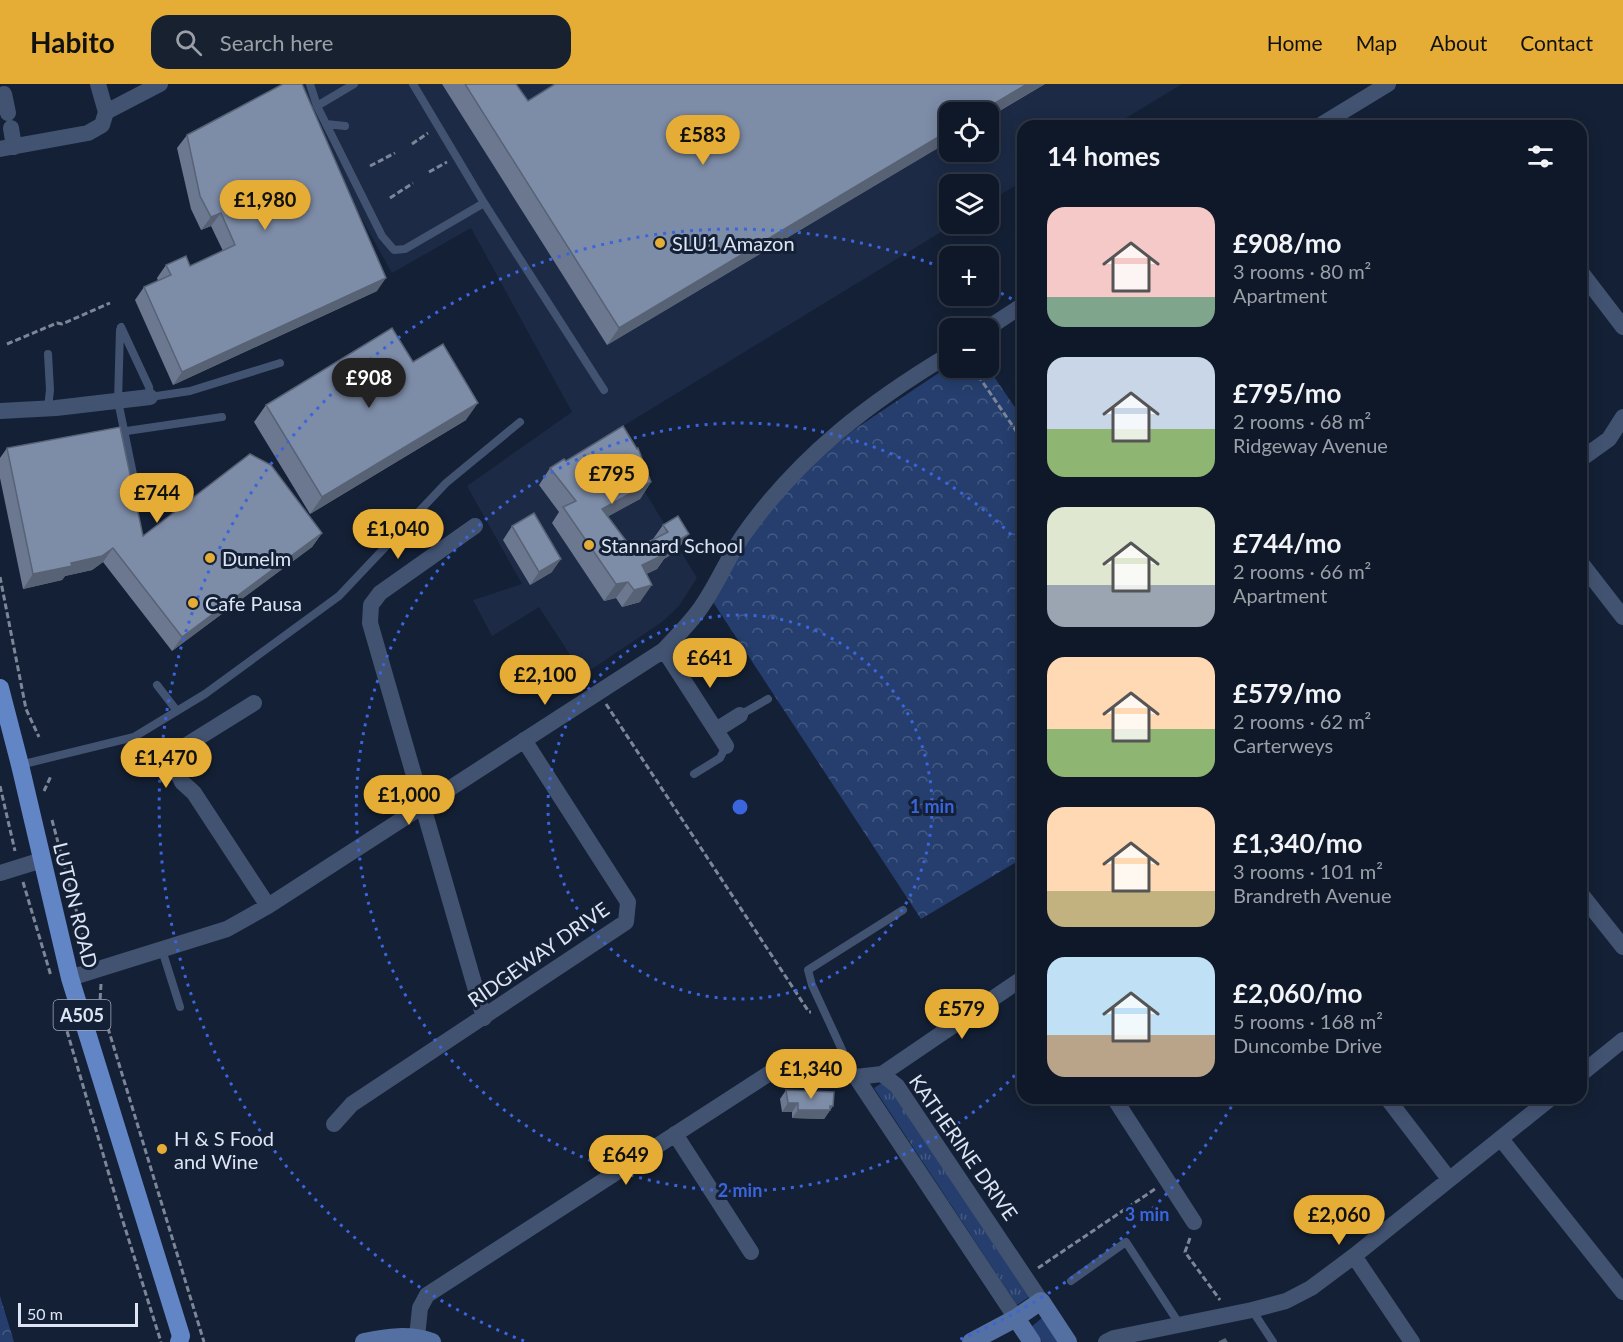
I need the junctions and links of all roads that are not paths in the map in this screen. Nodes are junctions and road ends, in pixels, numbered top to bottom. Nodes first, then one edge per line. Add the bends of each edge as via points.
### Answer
1 (98, 84) edge
2 (160, 84) edge
3 (310, 84) edge
4 (354, 84) edge
5 (413, 84) edge
6 (1388, 84) edge
7 (4, 94) dead end
8 (317, 106) junction
9 (106, 112) junction
10 (1329, 120) edge
11 (326, 124) junction
12 (345, 126) dead end
13 (7, 148) edge
14 (484, 203) junction
15 (1587, 280) edge
16 (1017, 311) edge
17 (999, 321) edge
18 (1623, 327) edge
19 (48, 354) dead end
20 (939, 361) edge
21 (280, 363) dead end
22 (604, 390) dead end
23 (150, 397) junction
24 (118, 401) junction
25 (48, 408) junction
26 (0, 411) edge
27 (222, 417) dead end
28 (1623, 417) edge
29 (520, 422) dead end
30 (124, 431) junction
31 (103, 435) edge
32 (1587, 455) edge
33 (134, 479) edge
34 (475, 526) dead end
35 (1587, 571) edge
36 (1623, 617) edge
37 (664, 650) junction
38 (157, 685) dead end
39 (0, 688) edge
40 (768, 699) dead end
41 (254, 703) dead end
42 (177, 711) junction
43 (740, 715) joint
44 (716, 730) junction
45 (524, 740) junction
46 (726, 746) joint
47 (20, 765) junction
48 (694, 774) dead end
49 (422, 807) junction
50 (42, 860) junction
51 (0, 873) edge
52 (1587, 900) edge
53 (268, 906) junction
54 (903, 910) dead end
55 (1617, 928) edge
56 (1623, 947) edge
57 (162, 950) junction
58 (70, 978) junction
59 (1017, 982) edge
60 (180, 1007) dead end
61 (484, 1018) junction
62 (1623, 1040) edge
63 (1587, 1069) edge
64 (882, 1074) junction
65 (851, 1075) junction
66 (1118, 1104) edge
67 (1392, 1104) edge
68 (1544, 1104) edge
69 (334, 1124) dead end
70 (675, 1134) junction
71 (1501, 1139) junction
72 (1449, 1179) junction
73 (1194, 1221) road end
74 (751, 1252) dead end
75 (1354, 1256) junction
76 (1071, 1281) dead end
77 (1623, 1292) edge
78 (1041, 1301) junction
79 (1252, 1310) junction
80 (1016, 1318) junction
81 (1180, 1325) junction
82 (1153, 1336) edge
83 (183, 1340) edge
84 (424, 1340) edge
85 (364, 1342) edge
86 (971, 1342) edge
87 (1032, 1342) edge
88 (1068, 1342) edge
89 (1106, 1342) edge
90 (1272, 1342) edge
91 (1412, 1342) edge

1 - 9 street
2 - 9 street
3 - 8 lane
4 - 8 lane
5 - 14 lane
6 - 10 street
7 - 13 street via 9,120
8 - 11 lane
9 - 13 street via 102,125 88,133
11 - 12 lane
11 - 14 lane via 382,236 394,250 405,249
14 - 22 lane
15 - 18 street
16 - 17 street
19 - 25 lane
20 - 37 street via 850,420 805,460 746,530 698,612
21 - 23 lane via 190,391
23 - 24 street
23 - 24 lane via 120,327
24 - 25 street
24 - 30 lane
25 - 26 street
27 - 30 lane
28 - 32 street via 1609,439
29 - 42 lane via 446,483 339,596
30 - 31 lane
30 - 33 lane
34 - 49 street via 380,593 371,605 370,623
35 - 36 street
37 - 44 street
37 - 45 street
38 - 42 lane
39 - 47 main road, LUTON ROAD / A505
40 - 43 lane
41 - 53 street via 170,756 182,782 194,793
42 - 47 lane via 134,737
43 - 44 street
44 - 46 street
45 - 49 street
45 - 61 street, RIDGEWAY DRIVE via 628,902 626,922
46 - 48 lane via 720,758
47 - 50 main road, LUTON ROAD / A505
49 - 53 street
49 - 61 street
50 - 51 street
50 - 58 main road, LUTON ROAD / A505
52 - 55 street
53 - 57 street via 227,929
54 - 65 lane via 808,970
55 - 56 street
57 - 58 street
57 - 60 lane
58 - 83 main road, LUTON ROAD / A505
59 - 64 street
61 - 69 street, RIDGEWAY DRIVE via 352,1104
62 - 63 street
64 - 65 street, KATHERINE DRIVE
64 - 78 street, KATHERINE DRIVE via 897,1086
65 - 70 street, KATHERINE DRIVE via 813,1065 776,1069
65 - 80 street
66 - 73 street
67 - 72 street
68 - 71 street
70 - 74 street
70 - 84 street, KATHERINE DRIVE via 427,1295 420,1308
71 - 72 street
71 - 77 street
72 - 75 street
75 - 79 street via 1311,1288 1286,1301
75 - 91 street
76 - 81 lane via 1126,1242
78 - 80 street
78 - 88 street, KATHERINE DRIVE
79 - 81 street
79 - 90 lane
80 - 86 street
80 - 87 street
81 - 82 street
82 - 89 street
84 - 85 street via 388,1337

